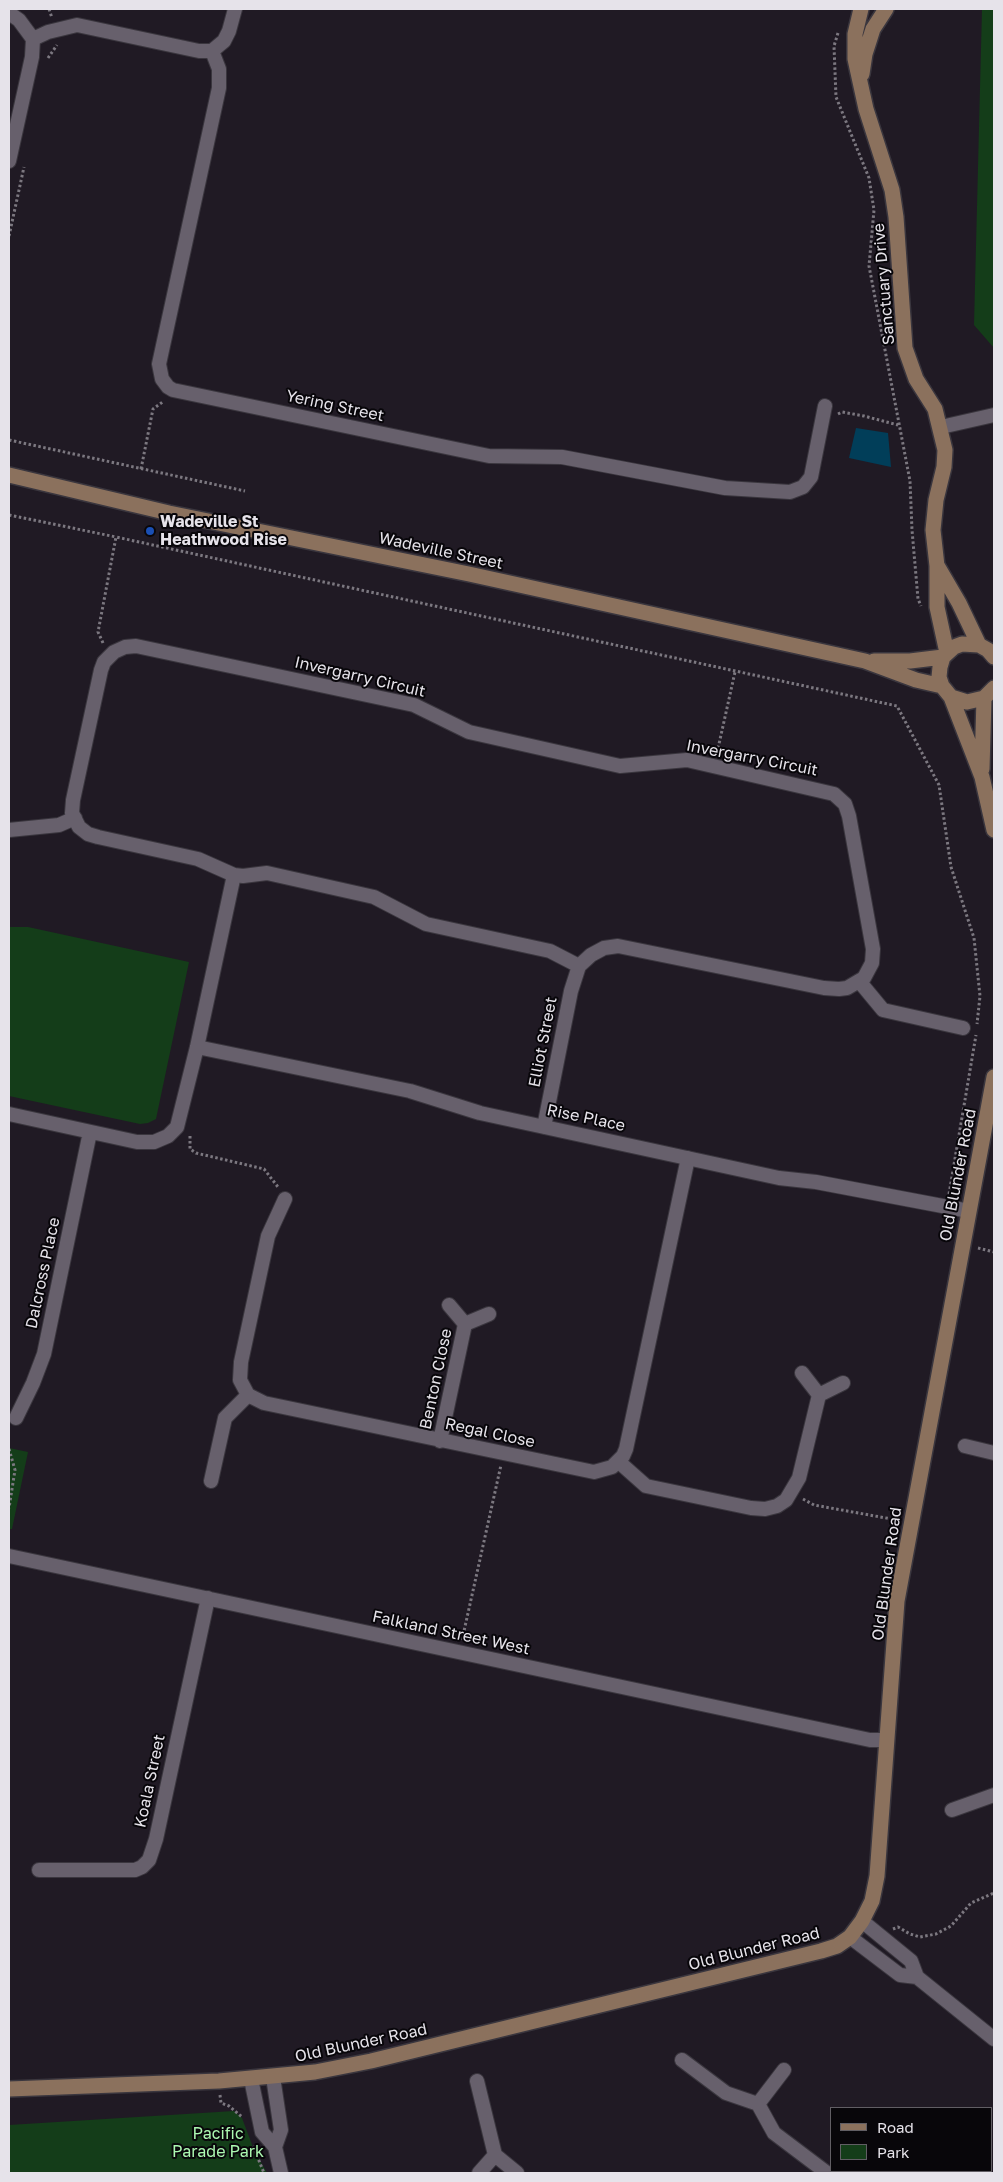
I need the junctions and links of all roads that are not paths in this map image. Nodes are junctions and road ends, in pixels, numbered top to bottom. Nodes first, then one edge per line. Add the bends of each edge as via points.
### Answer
1 (235, 9) edge
2 (861, 9) edge
3 (886, 9) edge
4 (9, 13) edge
5 (33, 39) junction
6 (212, 51) junction
7 (860, 85) junction
8 (9, 161) edge
9 (825, 406) dead end
10 (994, 414) edge
11 (941, 427) junction
12 (9, 476) edge
13 (937, 566) junction
14 (989, 651) edge
15 (945, 655) junction
16 (865, 661) junction
17 (947, 691) junction
18 (991, 693) edge
19 (982, 777) junction
20 (75, 818) junction
21 (9, 830) edge
22 (994, 830) edge
23 (234, 875) junction
24 (579, 966) junction
25 (859, 981) junction
26 (964, 1028) dead end
27 (197, 1047) junction
28 (994, 1077) edge
29 (9, 1114) edge
30 (544, 1127) junction
31 (90, 1132) junction
32 (688, 1158) junction
33 (285, 1199) road end
34 (969, 1212) junction
35 (449, 1305) dead end
36 (489, 1314) dead end
37 (465, 1324) junction
38 (802, 1373) dead end
39 (843, 1382) dead end
40 (248, 1395) junction
41 (819, 1395) junction
42 (16, 1418) dead end
43 (440, 1441) junction
44 (965, 1446) dead end
45 (994, 1452) edge
46 (619, 1462) junction
47 (211, 1481) dead end
48 (9, 1556) edge
49 (208, 1598) junction
50 (887, 1740) junction
51 (994, 1795) edge
52 (952, 1810) dead end
53 (39, 1870) dead end
54 (862, 1921) junction
55 (850, 1937) junction
56 (917, 1977) junction
57 (994, 2039) edge
58 (682, 2060) dead end
59 (784, 2070) dead end
60 (273, 2077) junction
61 (251, 2079) junction
62 (477, 2081) dead end
63 (9, 2089) edge
64 (758, 2104) junction
65 (275, 2147) junction
66 (495, 2156) junction
67 (280, 2173) edge
68 (479, 2173) edge
69 (518, 2173) edge
70 (827, 2173) edge

1 - 6 street via 226,36
2 - 7 main road, Sanctuary Drive via 855,34
3 - 7 main road, Sanctuary Drive via 873,29
4 - 5 street via 19,20
5 - 6 street via 77,26
5 - 8 street
6 - 9 street, Yering Street via 219,70 219,88 159,364 162,378 173,390 489,456 572,459 725,488 790,492 803,487 811,477
7 - 11 main road, Sanctuary Drive via 892,190 906,348 916,379 935,409
10 - 11 street
11 - 13 main road, Sanctuary Drive via 944,467 933,530
12 - 16 main road, Wadeville Street
13 - 14 main road, Sanctuary Drive
13 - 15 main road, Sanctuary Drive via 937,607
14 - 15 main road, Wadeville Street via 962,644
15 - 16 main road, Wadeville Street via 910,661
15 - 17 main road, Sanctuary Drive via 939,677
16 - 17 main road, Wadeville Street
17 - 18 main road, Wadeville Street via 967,702
17 - 19 main road
18 - 19 main road via 982,726
19 - 22 main road
20 - 21 street via 58,825
20 - 23 street via 88,834 198,859
20 - 25 street, Invergarry Circuit via 73,800 101,670 109,656 125,647 136,646 414,706 470,732 620,766 687,760 825,791 845,804 850,816 873,949 870,970
23 - 24 street via 267,873 374,897 426,924 550,951
23 - 27 street
24 - 25 street via 604,948 618,946 824,988 839,990
24 - 30 street, Elliot Street via 571,991
25 - 26 street via 883,1010
27 - 30 street, Rise Place via 410,1091 480,1113
27 - 31 street via 182,1112 177,1126 168,1136 154,1142 137,1142
28 - 34 main road, Old Blunder Road
29 - 31 street
30 - 32 street, Rise Place
31 - 42 street, Dalcross Place via 44,1354
32 - 34 street, Rise Place
32 - 46 street via 626,1449
33 - 40 street via 268,1236 241,1362 240,1380
34 - 50 main road, Old Blunder Road via 898,1601
35 - 37 street, Benton Close
36 - 37 street, Benton Close
37 - 43 street, Benton Close
38 - 41 street
39 - 41 street
40 - 43 street, Regal Close via 264,1403
40 - 47 street via 225,1418
41 - 46 street via 799,1478 792,1493 777,1506 751,1508 646,1486
43 - 46 street, Regal Close via 594,1472 604,1471
44 - 45 street
48 - 49 street, Falkland Street West
49 - 50 street, Falkland Street West via 870,1740
49 - 53 street, Koala Street via 149,1860 134,1870
50 - 54 main road, Old Blunder Road via 877,1876 872,1900
51 - 52 street
54 - 55 main road, Old Blunder Road
54 - 56 street via 911,1961
55 - 56 street via 900,1975
55 - 60 main road, Old Blunder Road via 821,1951 372,2061
56 - 57 street
58 - 64 street via 726,2093
59 - 64 street
60 - 61 main road, Old Blunder Road
60 - 65 street via 281,2130
61 - 63 main road, Old Blunder Road
61 - 65 street via 262,2132
62 - 66 street
64 - 70 street via 774,2133
65 - 67 street
66 - 68 street
66 - 69 street

